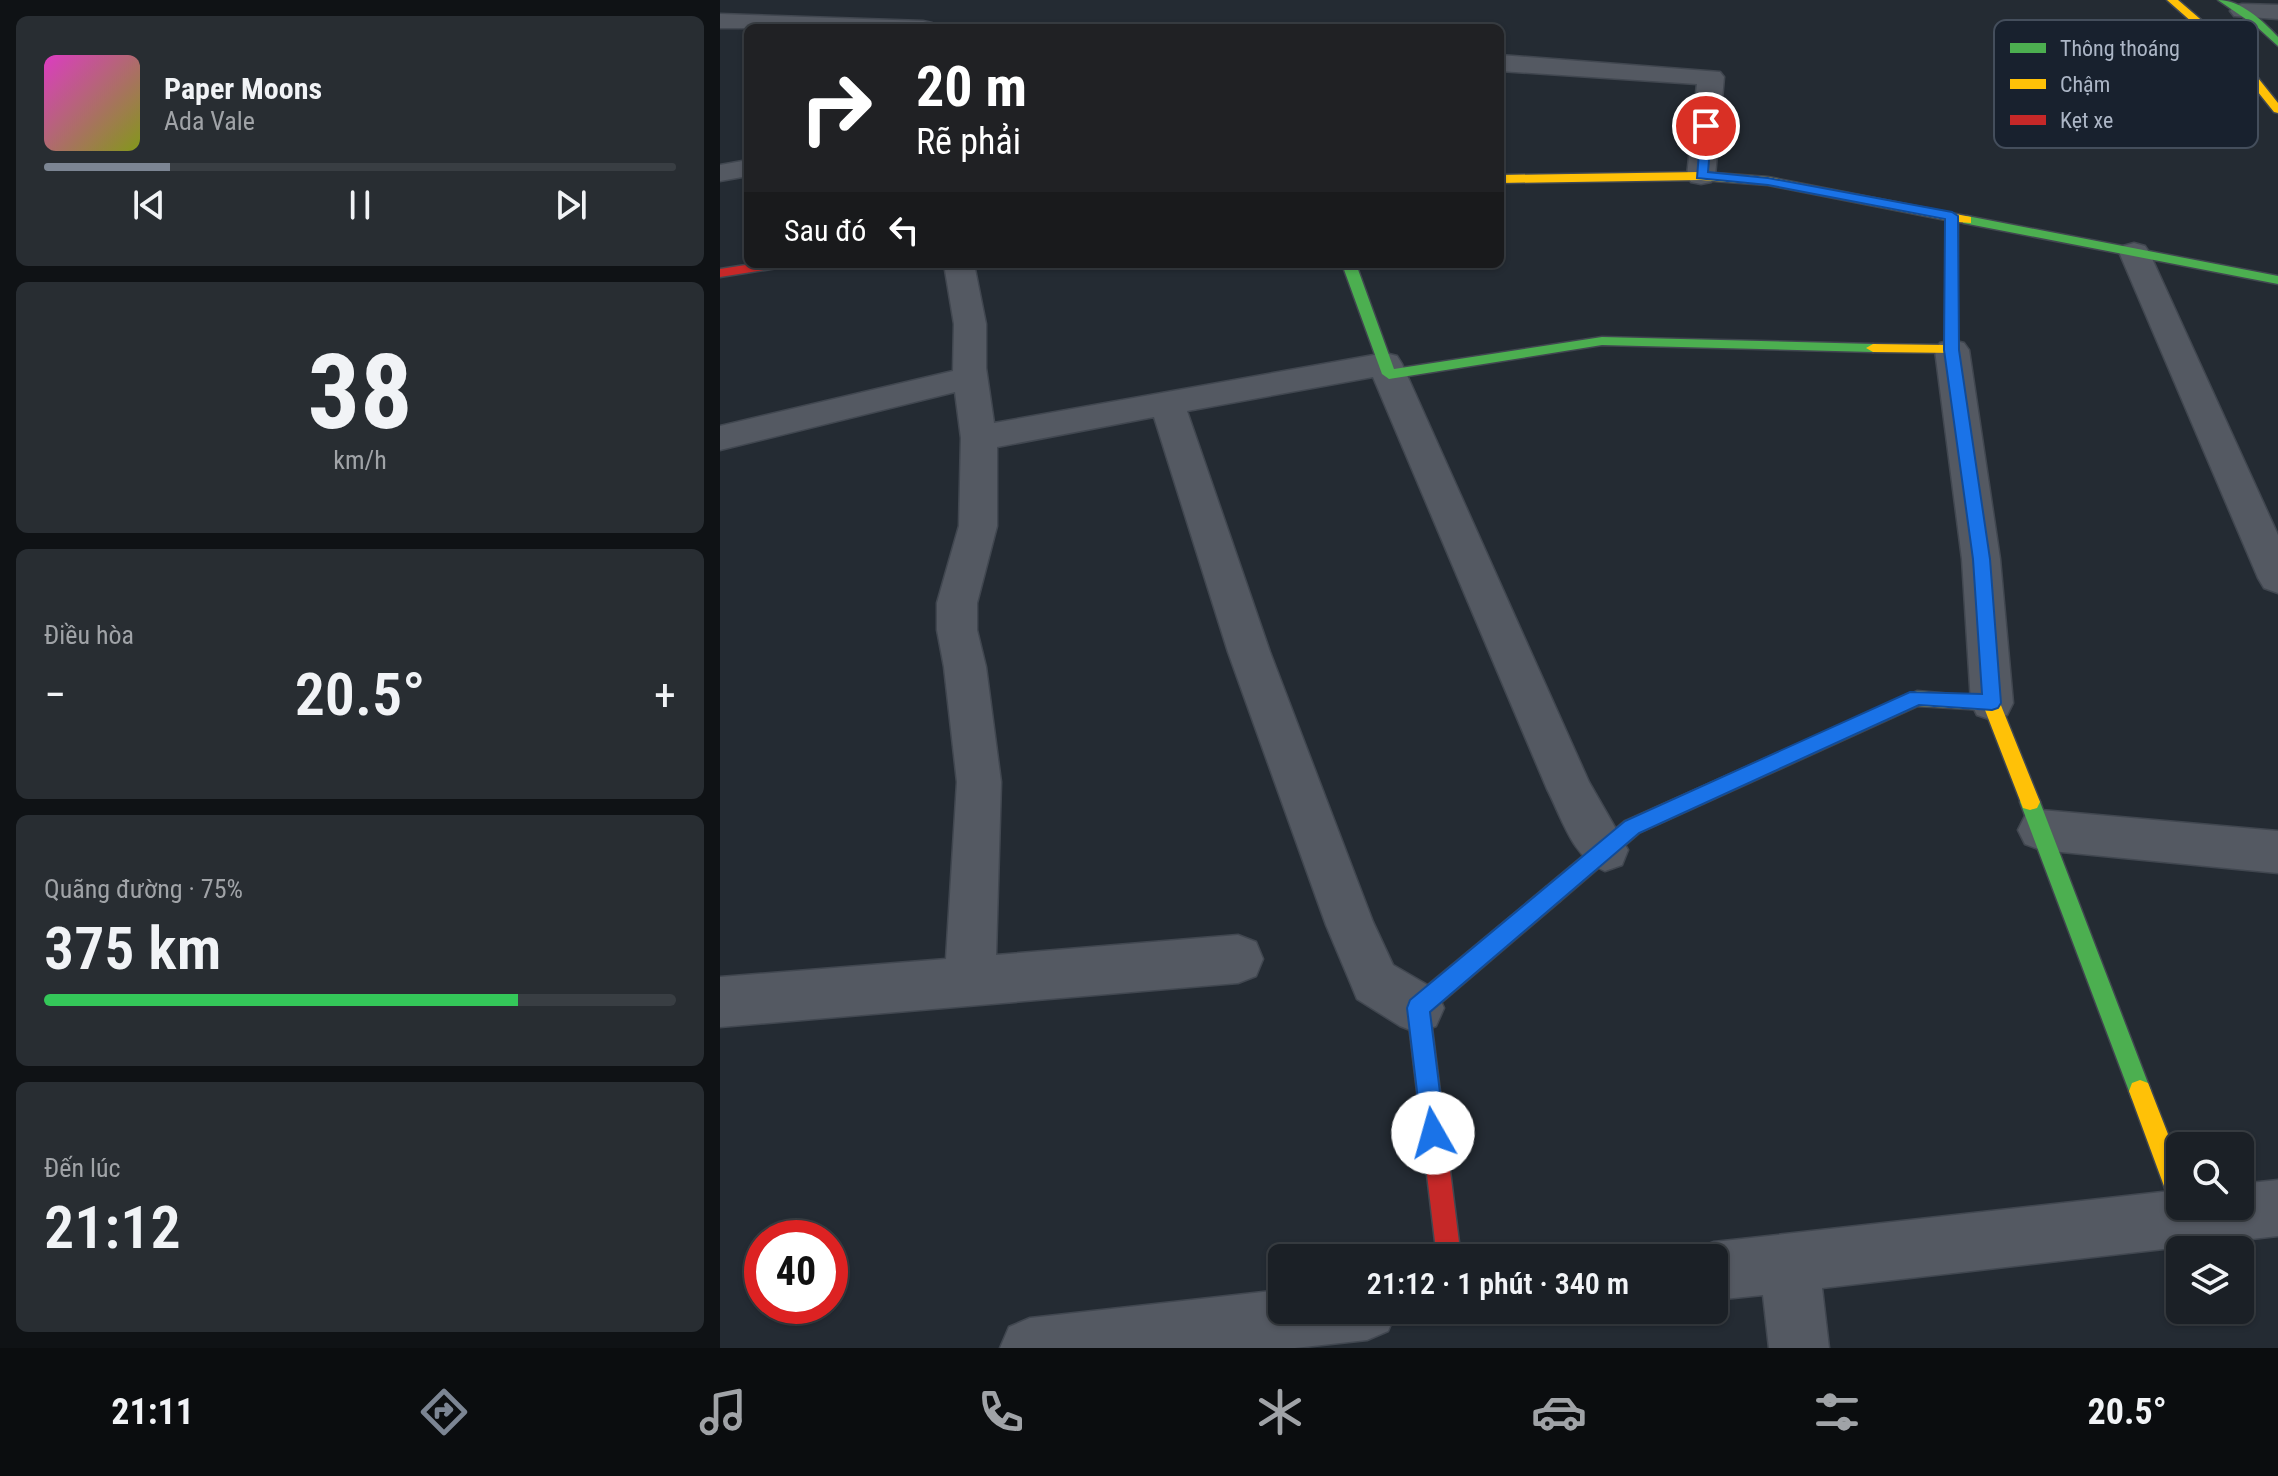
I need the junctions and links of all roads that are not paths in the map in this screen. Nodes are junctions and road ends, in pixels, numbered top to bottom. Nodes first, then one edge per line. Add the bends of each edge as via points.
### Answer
1 (2172, 0) edge
2 (2233, 6) edge
3 (2278, 12) edge
4 (2197, 20) edge
5 (2250, 20) edge
6 (720, 21) edge
7 (807, 24) edge
8 (2258, 27) edge
9 (2278, 43) edge
10 (1504, 63) edge
11 (2258, 80) edge
12 (2278, 110) edge
13 (744, 169) edge
14 (720, 173) edge
15 (1701, 176) junction
16 (1504, 179) edge
17 (1952, 216) junction
18 (2134, 252) junction
19 (752, 268) edge
20 (960, 268) edge
21 (1350, 268) edge
22 (720, 273) edge
23 (2278, 280) edge
24 (1952, 350) junction
25 (1387, 369) junction
26 (970, 378) junction
27 (1167, 404) junction
28 (720, 438) edge
29 (979, 438) junction
30 (2278, 578) edge
31 (1992, 703) junction
32 (2041, 830) junction
33 (1605, 850) junction
34 (2278, 852) edge
35 (1238, 959) dead end
36 (970, 981) junction
37 (720, 1002) edge
38 (1418, 1008) junction
39 (2166, 1160) edge
40 (2254, 1208) edge
41 (2278, 1208) edge
42 (2166, 1210) edge
43 (1447, 1244) edge
44 (1789, 1262) junction
45 (1728, 1269) edge
46 (1268, 1321) edge
47 (1030, 1348) edge
48 (1799, 1348) edge

1 - 4 street
2 - 3 street
2 - 5 street
6 - 7 street
8 - 9 street
10 - 15 street via 1711,77
11 - 12 street
13 - 14 street
15 - 16 street
15 - 17 street via 1768,181
17 - 18 street
17 - 24 street
18 - 23 street
18 - 30 street
19 - 22 street
20 - 26 street via 970,324
21 - 25 street
24 - 25 street via 1602,341
24 - 31 street via 1981,559
25 - 27 street
25 - 33 street via 1570,789
26 - 28 street
26 - 29 street
27 - 29 street
27 - 38 street via 1249,652 1350,925 1375,982
29 - 36 street via 978,526 957,603 979,782
31 - 32 street
31 - 33 street via 1917,698 1632,827
32 - 34 street
32 - 39 street
33 - 38 street
35 - 36 street
36 - 37 street
38 - 43 street
40 - 41 street
42 - 44 street
44 - 45 street
44 - 48 street
46 - 47 street

